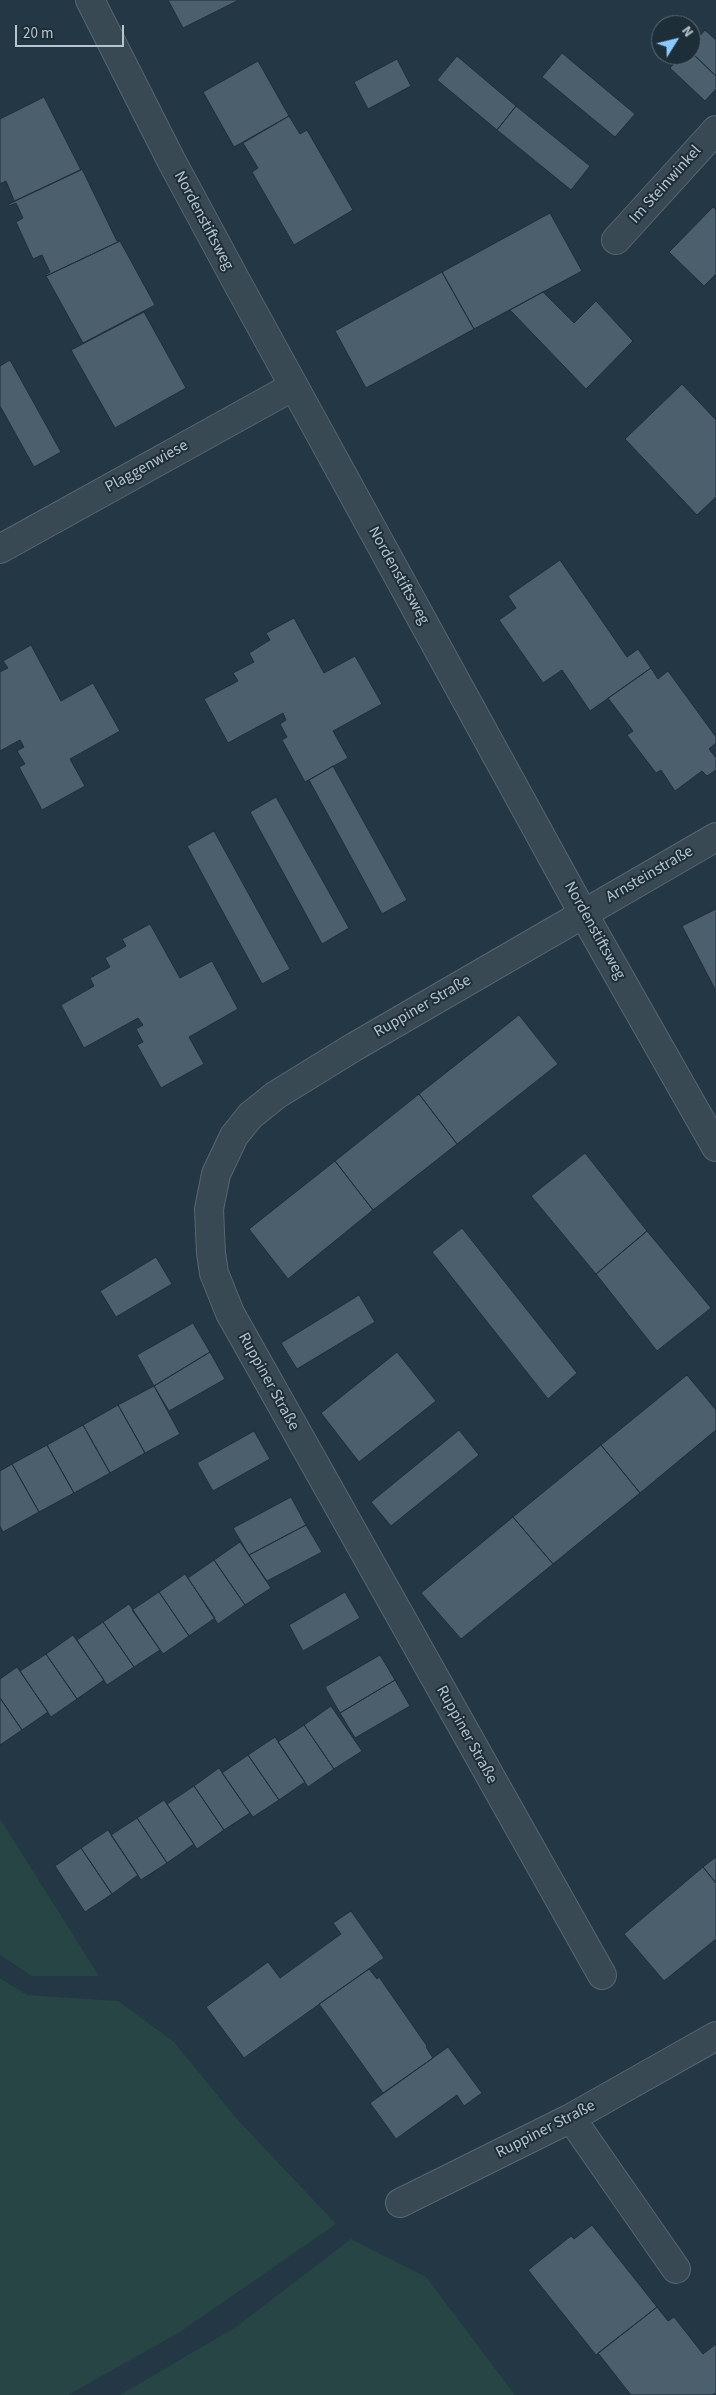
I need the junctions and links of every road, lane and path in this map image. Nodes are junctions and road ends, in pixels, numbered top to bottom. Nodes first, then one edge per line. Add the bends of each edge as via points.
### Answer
1 (90, 0) edge
2 (716, 130) edge
3 (616, 240) dead end
4 (294, 386) junction
5 (0, 549) edge
6 (716, 837) edge
7 (583, 913) junction
8 (716, 1147) edge
9 (602, 1975) dead end
10 (716, 2036) edge
11 (571, 2118) junction
12 (400, 2203) dead end
13 (676, 2269) dead end

1 - 4 street, Nordenstiftsweg via 171,160
2 - 3 street, Im Steinwinkel
4 - 5 street, Plaggenwiese
4 - 7 street, Nordenstiftsweg
6 - 7 street, Arnsteinstraße
7 - 8 street, Nordenstiftsweg
7 - 9 street, Ruppiner Straße via 294,1082 262,1106 242,1125 221,1161 212,1190 208,1220 214,1273 230,1313
10 - 11 street, Ruppiner Straße
11 - 12 street, Ruppiner Straße
11 - 13 street

